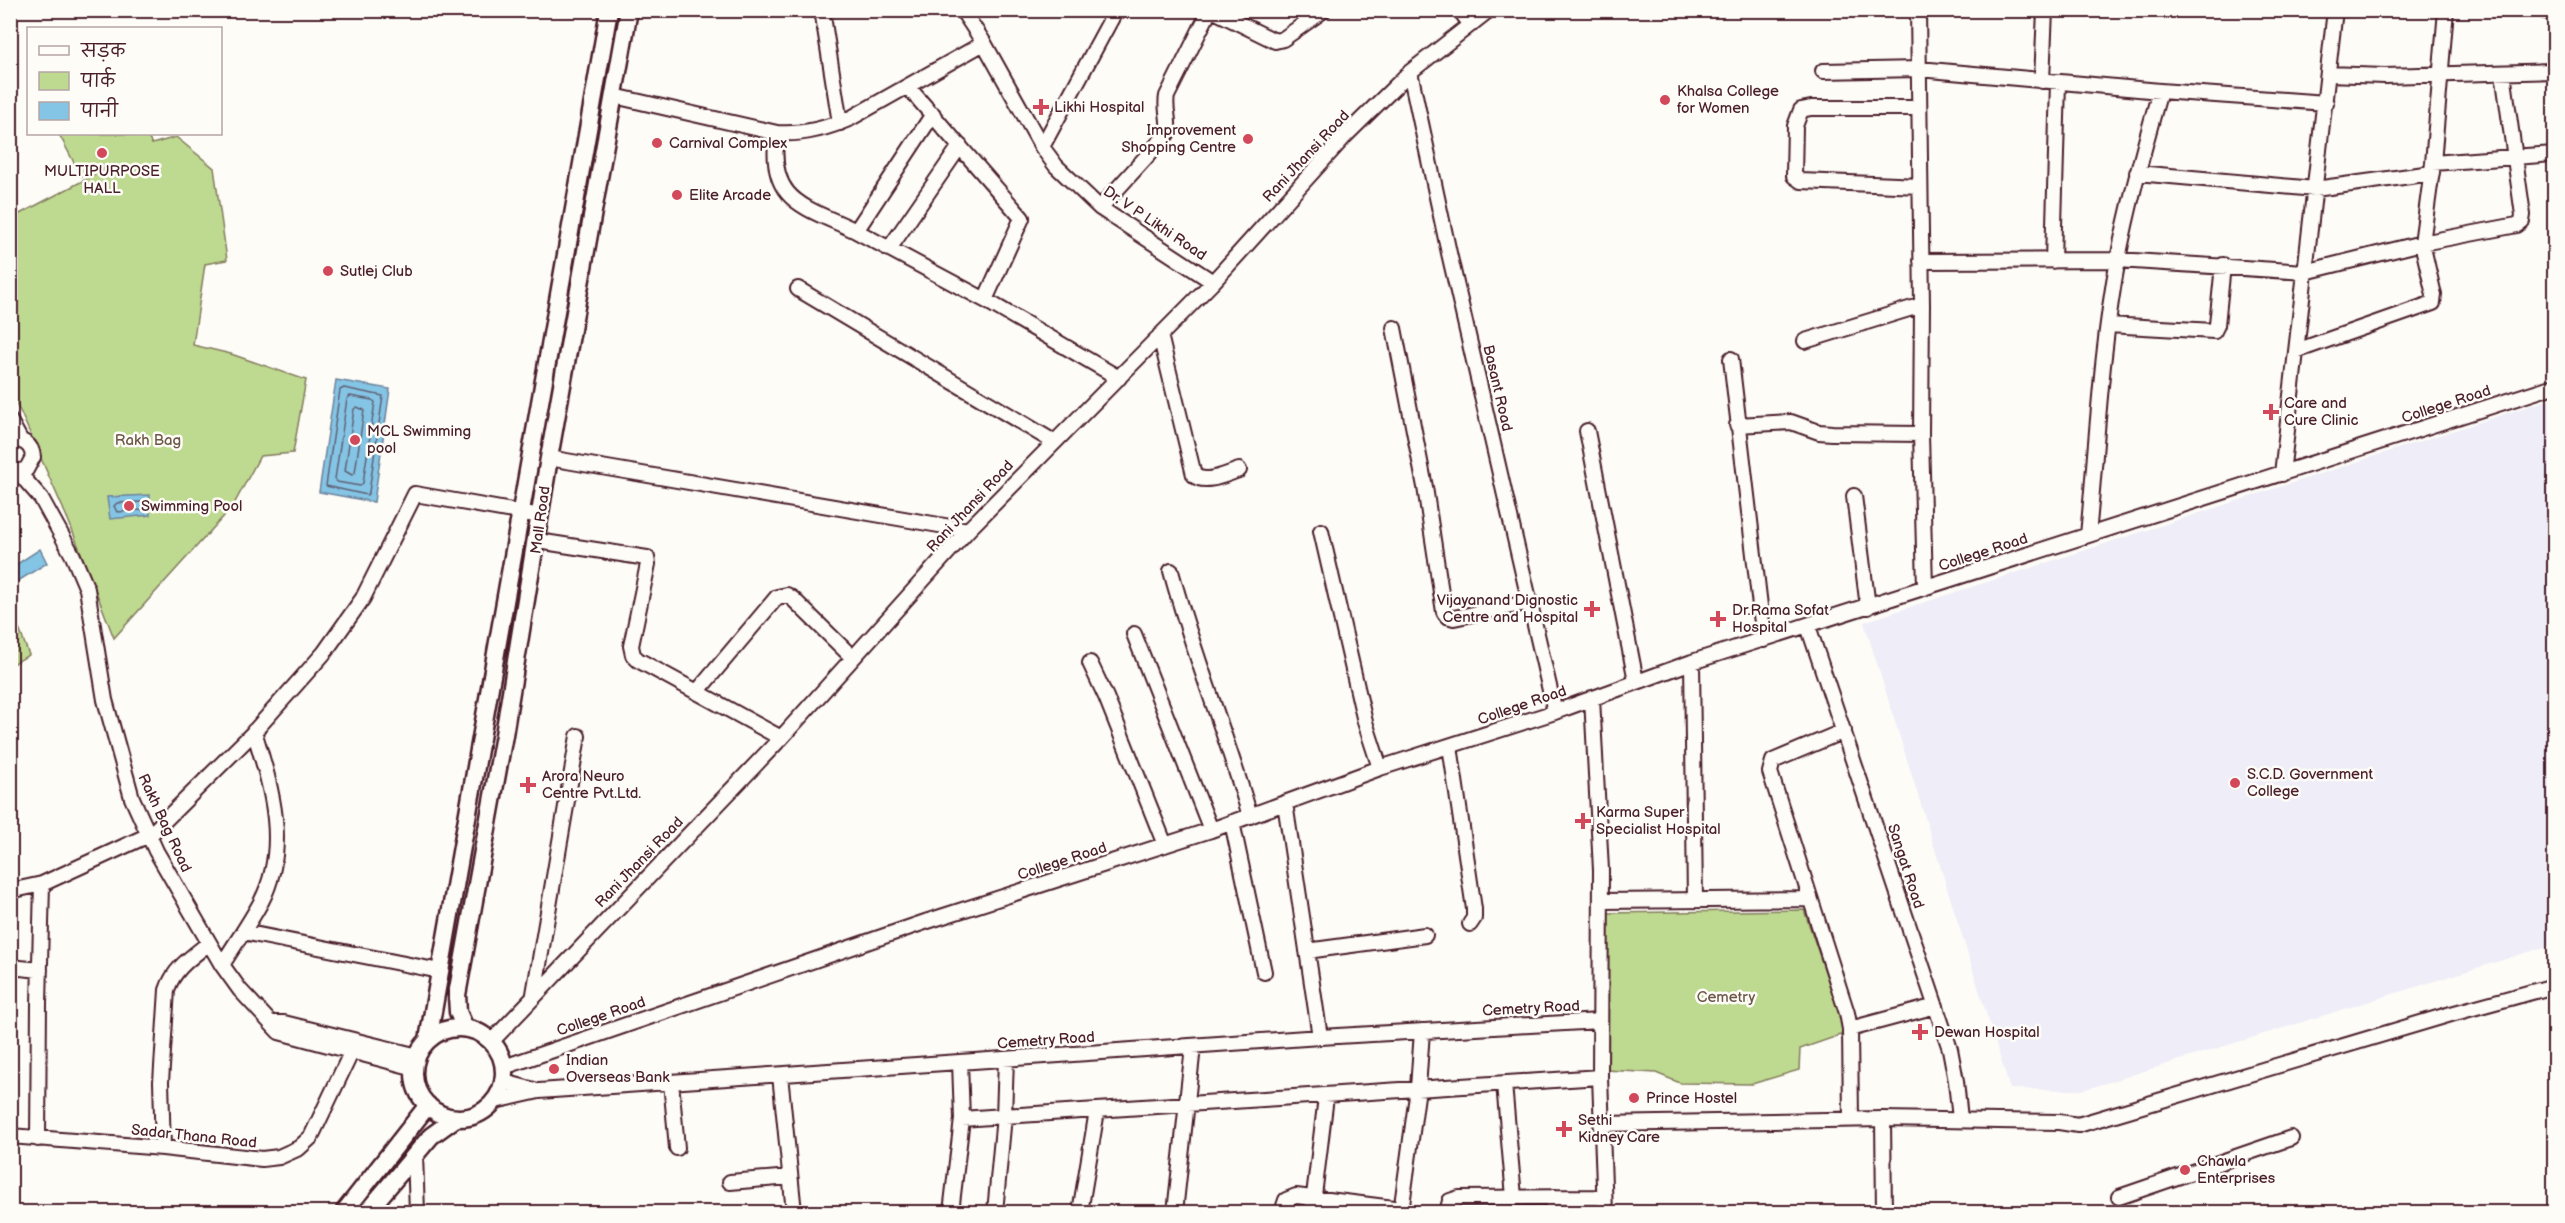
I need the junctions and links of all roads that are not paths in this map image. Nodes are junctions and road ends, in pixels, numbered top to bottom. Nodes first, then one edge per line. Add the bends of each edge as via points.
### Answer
1 (609, 10) edge
2 (629, 10) edge
3 (822, 10) edge
4 (963, 10) edge
5 (1116, 10) edge
6 (1211, 10) edge
7 (1324, 10) edge
8 (1460, 10) edge
9 (1489, 10) edge
10 (1918, 10) edge
11 (2044, 10) edge
12 (2335, 10) edge
13 (2446, 10) edge
14 (2541, 10) edge
15 (2554, 13) edge
16 (1470, 24) junction
17 (984, 43) junction
18 (1919, 69) junction
19 (1823, 71) dead end
20 (2554, 71) edge
21 (1410, 72) junction
22 (2503, 73) junction
23 (2328, 74) junction
24 (2441, 75) junction
25 (2042, 81) junction
26 (2058, 82) junction
27 (908, 87) junction
28 (2160, 91) junction
29 (614, 96) junction
30 (2325, 103) junction
31 (1919, 108) junction
32 (933, 114) junction
33 (840, 123) junction
34 (777, 134) junction
35 (960, 146) junction
36 (1042, 147) junction
37 (2554, 154) edge
38 (2515, 158) junction
39 (2432, 168) junction
40 (2137, 173) junction
41 (1920, 186) junction
42 (2315, 189) junction
43 (1100, 208) junction
44 (856, 231) junction
45 (2422, 243) junction
46 (889, 249) junction
47 (2118, 260) junction
48 (1921, 261) junction
49 (2053, 261) junction
50 (2223, 266) junction
51 (2305, 272) junction
52 (1214, 282) junction
53 (798, 289) dead end
54 (985, 300) junction
55 (1922, 305) junction
56 (2109, 325) junction
57 (1394, 327) dead end
58 (1160, 336) junction
59 (1805, 341) dead end
60 (2296, 351) junction
61 (1731, 359) dead end
62 (1119, 378) junction
63 (2554, 386) edge
64 (10, 422) edge
65 (1737, 425) junction
66 (1587, 431) dead end
67 (1921, 434) junction
68 (16, 441) edge
69 (1054, 442) junction
70 (549, 458) junction
71 (32, 462) junction
72 (1239, 470) dead end
73 (13, 473) edge
74 (2282, 474) junction
75 (1854, 496) dead end
76 (41, 498) junction
77 (519, 513) junction
78 (541, 516) junction
79 (968, 530) junction
80 (1321, 531) dead end
81 (2088, 535) junction
82 (538, 541) junction
83 (1171, 571) dead end
84 (1925, 588) junction
85 (1531, 602) junction
86 (1868, 606) junction
87 (1808, 626) junction
88 (1134, 634) dead end
89 (1764, 640) junction
90 (853, 658) junction
91 (1692, 662) junction
92 (1090, 663) dead end
93 (1636, 681) junction
94 (697, 693) junction
95 (1592, 698) junction
96 (1555, 712) junction
97 (254, 731) junction
98 (1844, 731) junction
99 (578, 736) dead end
100 (781, 738) junction
101 (1450, 746) junction
102 (1380, 768) junction
103 (1285, 803) junction
104 (1250, 816) junction
105 (1232, 822) junction
106 (1211, 830) junction
107 (151, 834) junction
108 (1165, 845) junction
109 (42, 884) junction
110 (10, 891) edge
111 (1810, 899) junction
112 (1695, 900) junction
113 (1601, 901) junction
114 (1470, 924) dead end
115 (243, 932) junction
116 (1425, 935) dead end
117 (209, 943) junction
118 (1307, 951) junction
119 (222, 965) junction
120 (10, 967) edge
121 (40, 970) junction
122 (440, 971) junction
123 (1263, 972) dead end
124 (2554, 986) edge
125 (534, 994) junction
126 (1936, 1006) junction
127 (1600, 1021) junction
128 (272, 1023) junction
129 (465, 1028) junction
130 (1850, 1029) junction
131 (1422, 1031) junction
132 (1320, 1038) junction
133 (428, 1040) junction
134 (492, 1041) junction
135 (1193, 1047) junction
136 (351, 1053) junction
137 (1006, 1059) junction
138 (416, 1062) junction
139 (960, 1062) junction
140 (504, 1075) junction
141 (780, 1075) junction
142 (1600, 1077) junction
143 (671, 1082) junction
144 (1504, 1084) junction
145 (1418, 1088) junction
146 (539, 1091) junction
147 (1326, 1097) junction
148 (495, 1101) junction
149 (428, 1106) junction
150 (1188, 1106) junction
151 (1097, 1111) junction
152 (1004, 1116) junction
153 (456, 1118) junction
154 (962, 1119) junction
155 (1882, 1119) junction
156 (1960, 1119) junction
157 (1851, 1120) junction
158 (1601, 1124) junction
159 (10, 1136) edge
160 (2291, 1138) dead end
161 (38, 1139) junction
162 (163, 1148) junction
163 (677, 1148) dead end
164 (415, 1154) junction
165 (790, 1178) junction
166 (730, 1182) dead end
167 (1514, 1197) junction
168 (1554, 1197) junction
169 (1604, 1197) junction
170 (2119, 1197) dead end
171 (1313, 1205) edge
172 (1401, 1210) edge
173 (344, 1212) edge
174 (368, 1212) edge
175 (417, 1212) edge
176 (794, 1212) edge
177 (951, 1212) edge
178 (995, 1212) edge
179 (1080, 1212) edge
180 (1175, 1212) edge
181 (1282, 1212) edge
182 (1448, 1212) edge
183 (1552, 1212) edge
184 (1605, 1212) edge
185 (1884, 1212) edge

1 - 77 main road, Mall Road
2 - 29 main road, Mall Road
3 - 33 street
4 - 17 street, Dr. V P Likhi Road
5 - 36 street
6 - 7 street via 1275,41
6 - 43 street via 1167,96 1167,134
8 - 16 street
9 - 16 street, Rani Jhansi Road
10 - 18 street
11 - 25 street
12 - 23 street
13 - 24 street
14 - 15 street
16 - 21 street, Rani Jhansi Road
17 - 27 street
17 - 36 street, Dr. V P Likhi Road
18 - 19 street
18 - 25 street
18 - 31 street
20 - 22 street
21 - 52 street, Rani Jhansi Road via 1346,136
21 - 85 street, Basant Road
22 - 24 street
22 - 38 street
23 - 24 street
23 - 30 street
24 - 39 street
25 - 26 street
26 - 28 street
26 - 49 street
27 - 32 street
27 - 33 street
28 - 30 street
28 - 40 street
29 - 34 street
29 - 70 main road, Mall Road
30 - 42 street
31 - 41 street
31 - 41 street via 1801,110 1795,126 1794,176 1801,181
32 - 35 street
32 - 44 street
33 - 34 street
34 - 44 street via 775,171 788,195
35 - 46 street
35 - 54 street via 1022,218
36 - 43 street, Dr. V P Likhi Road
37 - 38 street
38 - 39 street
38 - 45 street via 2522,221
39 - 42 street
39 - 45 street
40 - 42 street
40 - 47 street
41 - 48 street
42 - 51 street
43 - 52 street, Dr. V P Likhi Road
44 - 46 street
45 - 51 street
45 - 60 street via 2434,296 2430,306
46 - 54 street
47 - 49 street
47 - 50 street
47 - 56 street
48 - 49 street
48 - 55 street
50 - 51 street
50 - 56 street via 2214,331
51 - 60 street
52 - 58 street, Rani Jhansi Road
53 - 69 street
54 - 62 street
55 - 59 street
55 - 67 street
56 - 81 street
57 - 85 street via 1444,612 1454,618
58 - 62 street, Rani Jhansi Road
58 - 72 street via 1194,475 1205,480
60 - 74 street
61 - 65 street
62 - 69 street, Rani Jhansi Road
63 - 74 street, College Road
64 - 68 street
65 - 67 street via 1791,422 1832,434
65 - 89 street
66 - 93 street
67 - 84 street
68 - 71 street, Rakh Bag Road via 33,452
69 - 79 street, Rani Jhansi Road
70 - 78 main road, Mall Road
70 - 79 street
71 - 73 street via 26,470
71 - 76 street, Rakh Bag Road
73 - 76 street, Rakh Bag Road
74 - 81 street, College Road
75 - 86 street
76 - 107 street, Rakh Bag Road via 74,556 87,589 114,740 132,798
77 - 78 street
77 - 97 street via 415,494 363,598 324,653
77 - 122 main road, Mall Road
78 - 82 main road, Mall Road
79 - 90 street, Rani Jhansi Road
80 - 102 street via 1365,722
81 - 84 street, College Road
82 - 94 street via 647,558 631,646 633,655
82 - 129 main road, Mall Road via 457,995 458,1012
83 - 104 street
84 - 86 street, College Road
85 - 96 street, Basant Road
86 - 87 street, College Road
87 - 89 street, College Road
87 - 98 street, Sangat Road
88 - 106 street
89 - 91 street, College Road
90 - 94 street via 793,599 782,595
90 - 100 street, Rani Jhansi Road
91 - 93 street, College Road
91 - 112 street
92 - 108 street
93 - 95 street, College Road
94 - 100 street
95 - 96 street, College Road
95 - 113 street
96 - 101 street, College Road
97 - 107 street
97 - 115 street via 272,788 277,836 270,879
98 - 111 street via 1773,761 1770,766
98 - 126 street, Sangat Road
99 - 125 street
100 - 125 street, Rani Jhansi Road
101 - 102 street, College Road
101 - 114 street via 1474,909
102 - 103 street, College Road
103 - 104 street, College Road
103 - 118 street
104 - 105 street, College Road
105 - 106 street, College Road
105 - 123 street
106 - 108 street, College Road
107 - 109 street
107 - 117 street, Rakh Bag Road via 156,851
108 - 140 street, College Road via 925,922
109 - 110 street
109 - 121 street
111 - 112 street
111 - 130 street
112 - 113 street
113 - 127 street
115 - 119 street
115 - 122 street
116 - 118 street
117 - 119 street, Rakh Bag Road
117 - 162 street via 178,969 167,990 161,1082
118 - 132 street
119 - 128 street, Rakh Bag Road
120 - 121 street
121 - 161 street
122 - 133 main road, Mall Road
124 - 156 street via 2078,1125
125 - 134 street, Rani Jhansi Road
126 - 130 street
126 - 156 street, Sangat Road via 1954,1066
127 - 131 street, Cemetry Road
127 - 142 street
128 - 136 street, Rakh Bag Road via 283,1034
128 - 138 street via 284,1023
129 - 133 main road via 439,1032
129 - 134 main road
130 - 157 street
131 - 132 street, Cemetry Road
131 - 145 street
132 - 135 street, Cemetry Road
133 - 138 main road
134 - 140 main road via 500,1053
135 - 137 street, Cemetry Road
135 - 150 street
136 - 138 street, Rakh Bag Road
136 - 162 street, Sadar Thana Road via 318,1126 299,1148 262,1159
137 - 139 street, Cemetry Road
137 - 152 street
138 - 149 main road via 414,1079
139 - 141 street, Cemetry Road
139 - 154 street
140 - 146 street
140 - 148 main road
141 - 143 street, Cemetry Road
141 - 165 street
142 - 144 street
142 - 158 street
143 - 146 street, Cemetry Road
143 - 163 street
144 - 145 street
144 - 167 street
145 - 147 street
145 - 172 street
146 - 148 street, Cemetry Road
147 - 150 street
147 - 171 street
148 - 153 main road via 471,1116
149 - 153 main road
149 - 173 main road
150 - 151 street
150 - 180 street
151 - 152 street
151 - 179 street
152 - 154 street
152 - 178 street
153 - 164 main road via 430,1136
154 - 177 street
155 - 156 street
155 - 157 street
155 - 185 street
157 - 158 street
158 - 169 street
159 - 161 street, Sadar Thana Road
160 - 170 street
161 - 162 street, Sadar Thana Road
164 - 174 main road
164 - 175 street
165 - 166 street
165 - 176 street
167 - 168 street
167 - 182 street via 1455,1199 1448,1204
168 - 169 street
168 - 183 street
169 - 184 street
171 - 172 street
171 - 181 street via 1289,1197

